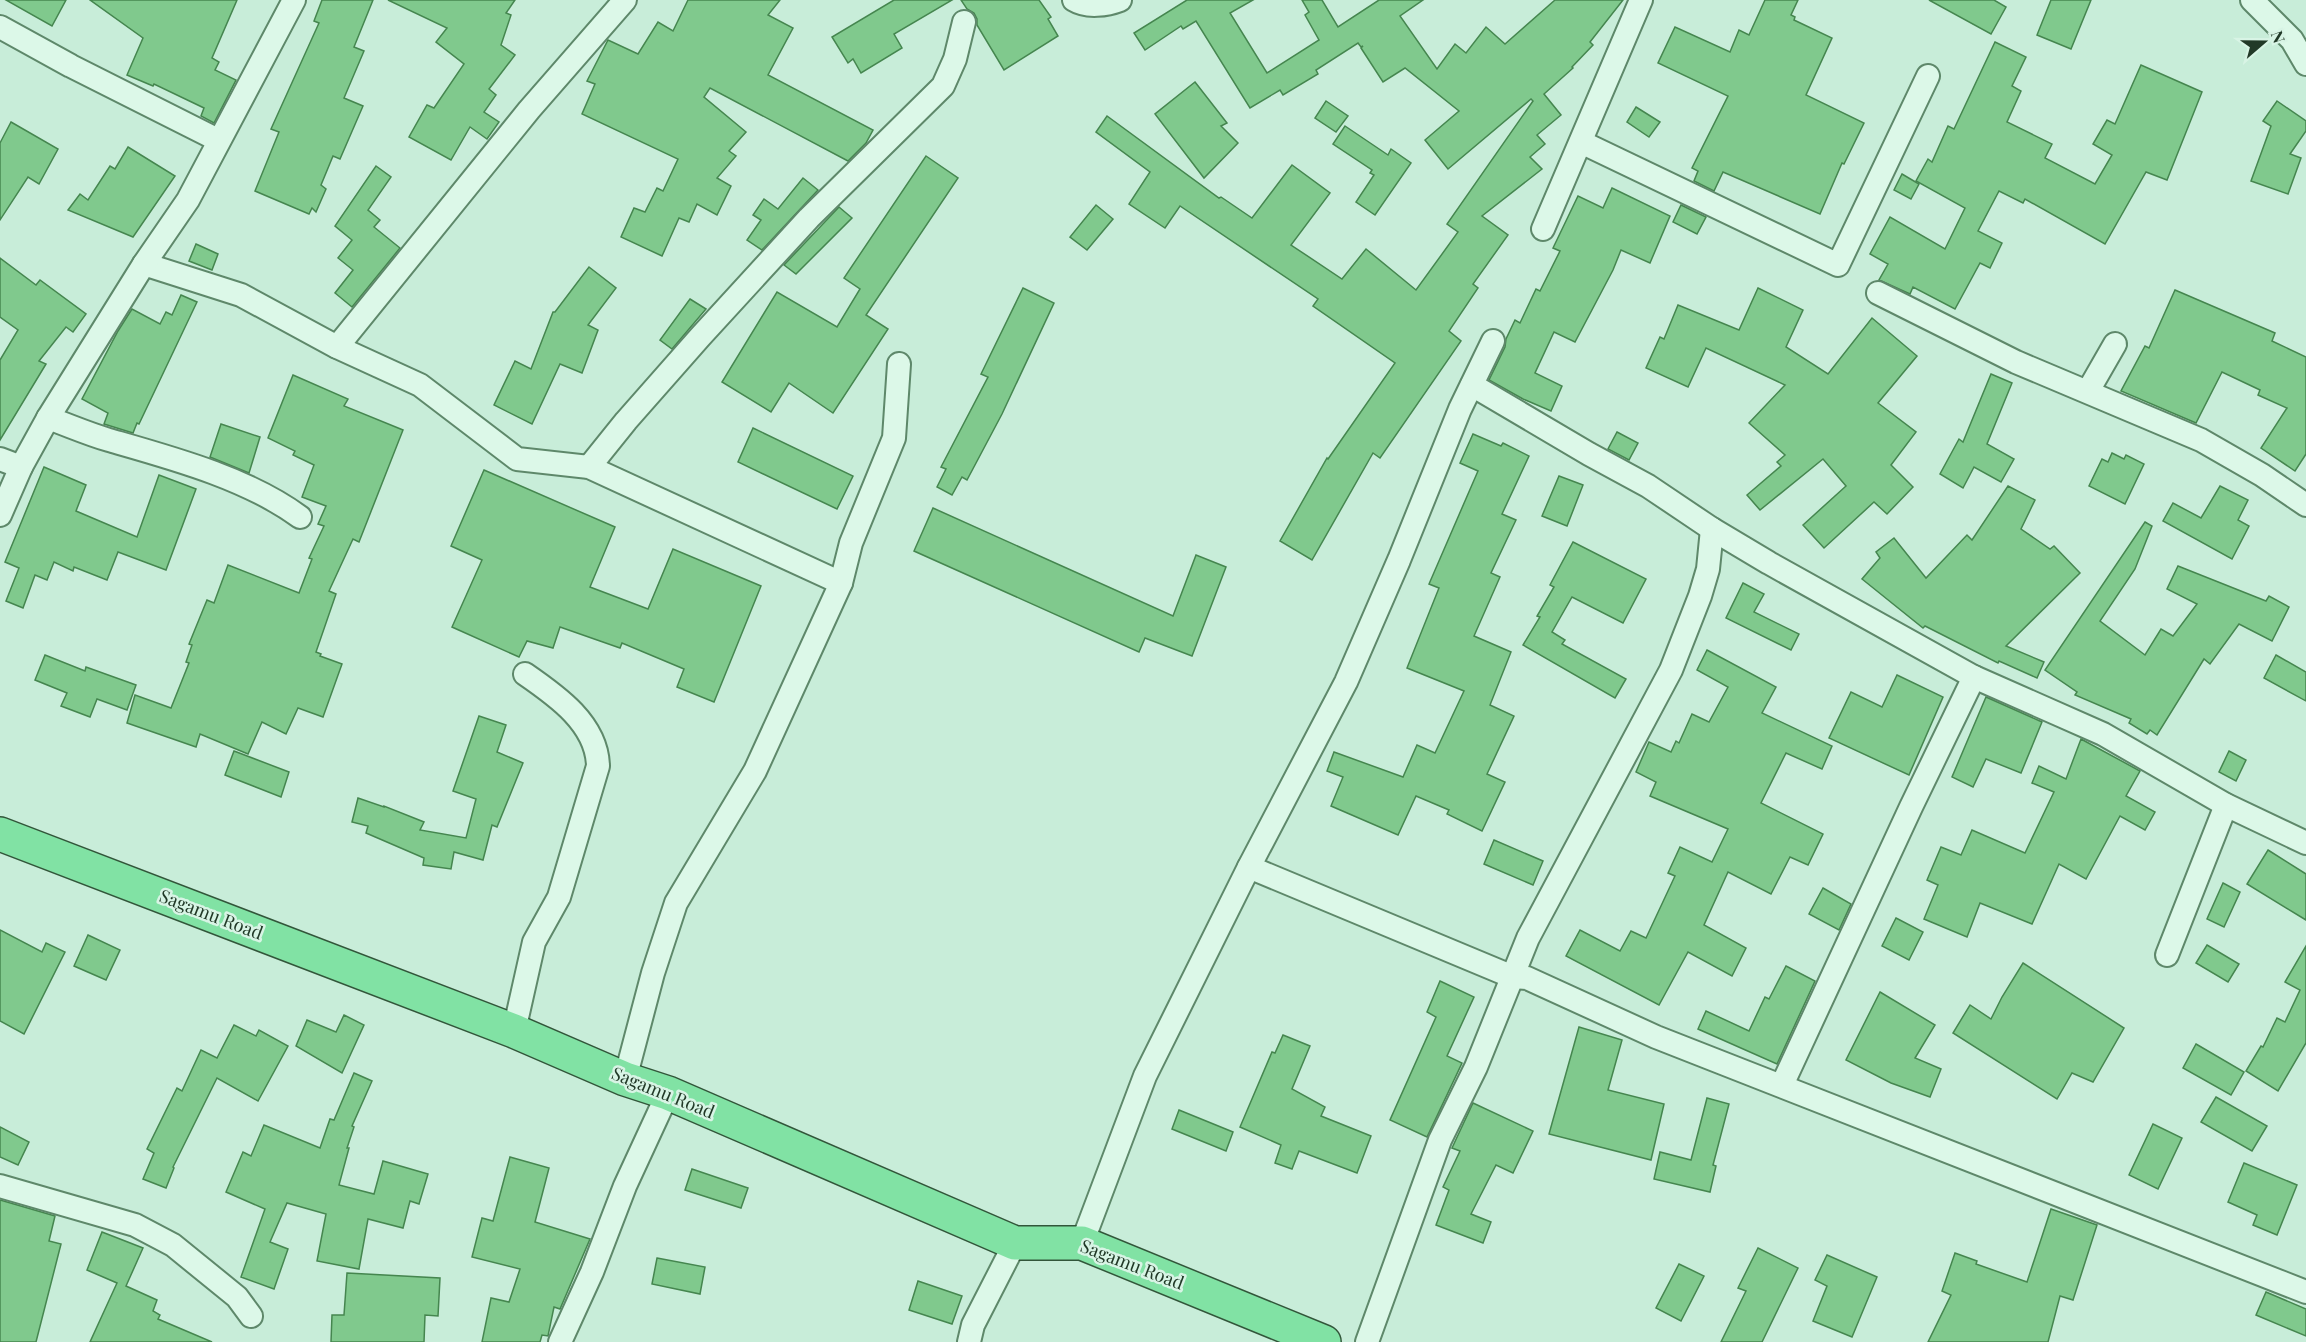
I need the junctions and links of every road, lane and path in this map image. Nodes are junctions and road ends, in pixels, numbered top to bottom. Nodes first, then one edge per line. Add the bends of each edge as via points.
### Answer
1 (294, 0) edge
2 (625, 0) edge
3 (1074, 0) edge
4 (1120, 0) edge
5 (1641, 0) edge
6 (2252, 0) edge
7 (964, 22) dead end
8 (0, 27) edge
9 (2306, 64) edge
10 (1928, 76) dead end
11 (218, 140) junction
12 (1581, 142) junction
13 (1543, 229) dead end
14 (144, 264) junction
15 (1878, 292) dead end
16 (1493, 341) dead end
17 (2115, 344) dead end
18 (337, 347) junction
19 (899, 364) dead end
20 (1472, 385) junction
21 (2088, 391) junction
22 (48, 418) junction
23 (0, 459) edge
24 (21, 467) junction
25 (589, 467) junction
26 (2306, 505) edge
27 (0, 515) edge
28 (300, 517) dead end
29 (1712, 529) junction
30 (841, 583) junction
31 (525, 674) dead end
32 (1974, 677) junction
33 (2226, 805) junction
34 (0, 834) edge
35 (2306, 843) edge
36 (1249, 867) junction
37 (2168, 955) dead end
38 (1513, 977) junction
39 (514, 1031) junction
40 (625, 1078) junction
41 (1782, 1085) junction
42 (668, 1093) junction
43 (0, 1186) edge
44 (1015, 1243) junction
45 (1082, 1243) junction
46 (2306, 1292) edge
47 (251, 1316) dead end
48 (560, 1342) edge
49 (969, 1342) edge
50 (1324, 1342) edge
51 (1367, 1342) edge

1 - 11 street
2 - 18 street via 529,110
3 - 4 street via 1108,5
5 - 12 street
6 - 9 street via 2292,40
7 - 25 street via 943,86 809,218
8 - 11 street
10 - 12 street via 1838,265
11 - 14 street via 188,200
12 - 13 street
14 - 18 street via 240,295
14 - 22 street
15 - 21 street via 2016,362
16 - 20 street
17 - 21 street
18 - 25 street via 420,385 517,459
19 - 30 street via 894,438 852,543
20 - 29 street via 1648,486
20 - 36 street via 1346,682
21 - 26 street via 2201,440
22 - 24 street
22 - 28 street via 191,465 282,504
23 - 24 street
24 - 27 street
25 - 30 street
29 - 32 street
29 - 38 street via 1705,578 1671,670 1528,938
30 - 40 street via 755,771 676,903
31 - 39 street via 562,700 590,735 598,752 598,766 559,897 534,942
32 - 33 street via 2103,734
32 - 41 street
33 - 35 street
33 - 37 street
34 - 39 highway, Sagamu Road
36 - 38 street
36 - 45 street via 1145,1076
38 - 41 street via 1527,978 1656,1037
38 - 51 street via 1476,1067 1440,1140
39 - 40 highway, Sagamu Road
40 - 42 highway, Sagamu Road
41 - 46 street
42 - 44 highway, Sagamu Road
42 - 48 street
43 - 47 street via 135,1225 173,1245 237,1297
44 - 45 highway, Sagamu Road
44 - 49 street via 973,1325
45 - 50 highway, Sagamu Road

